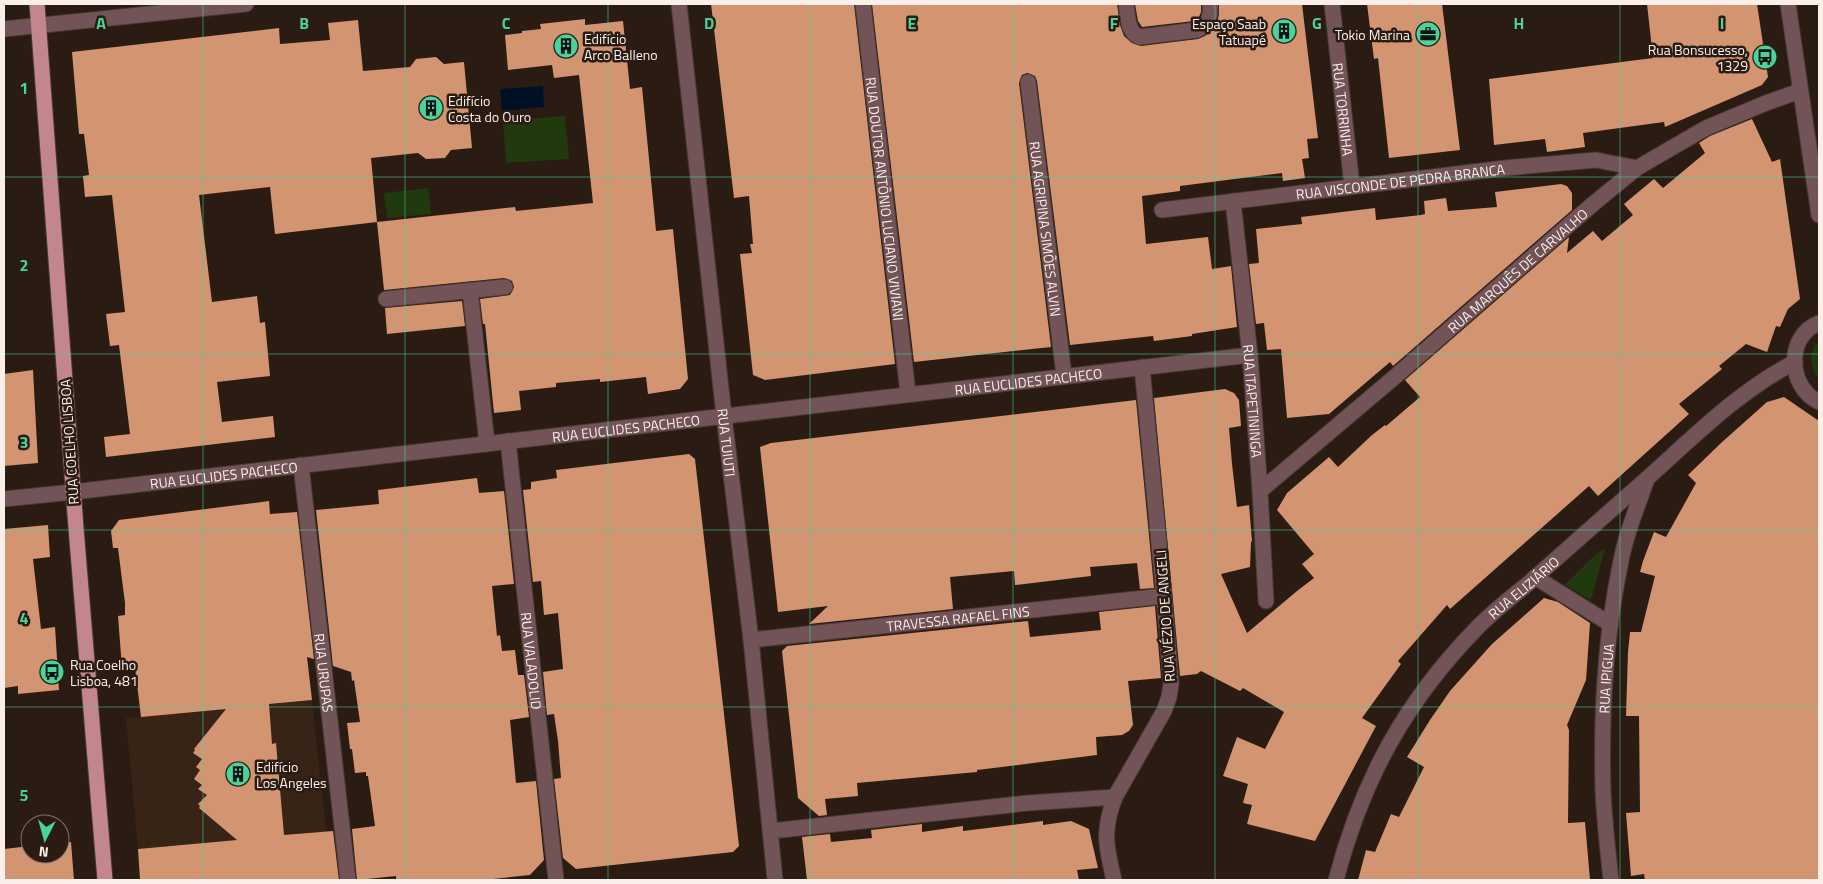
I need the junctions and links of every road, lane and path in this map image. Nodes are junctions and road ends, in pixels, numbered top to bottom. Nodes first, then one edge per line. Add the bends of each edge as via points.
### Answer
1 (36, 4) edge
2 (237, 4) edge
3 (679, 4) edge
4 (863, 4) edge
5 (1126, 4) edge
6 (1210, 4) edge
7 (1332, 4) edge
8 (1788, 4) edge
9 (38, 26) junction
10 (4, 30) edge
11 (1028, 82) dead end
12 (1800, 91) junction
13 (1637, 168) junction
14 (1352, 186) junction
15 (1233, 201) junction
16 (1162, 210) dead end
17 (1819, 215) edge
18 (504, 287) dead end
19 (470, 290) junction
20 (386, 299) dead end
21 (1819, 323) edge
22 (1250, 355) junction
23 (1794, 362) junction
24 (1142, 367) junction
25 (1064, 375) junction
26 (908, 393) junction
27 (1819, 402) edge
28 (724, 416) junction
29 (508, 441) junction
30 (487, 444) junction
31 (301, 466) junction
32 (1646, 480) junction
33 (1260, 491) junction
34 (73, 492) junction
35 (4, 499) edge
36 (1535, 577) junction
37 (1164, 596) junction
38 (1266, 601) dead end
39 (1610, 624) junction
40 (751, 640) junction
41 (1116, 797) junction
42 (771, 831) junction
43 (105, 880) edge
44 (348, 880) edge
45 (556, 880) edge
46 (771, 880) edge
47 (775, 880) edge
48 (1114, 880) edge
49 (1336, 880) edge
50 (1611, 880) edge

1 - 9 main road, RUA COELHO LISBOA
2 - 9 street
3 - 28 street, RUA TUIUTI
4 - 26 street, RUA DOUTOR ANTÔNIO LUCIANO VIVIANI
5 - 6 street via 1131,31 1140,37 1204,27 1210,17
7 - 14 street, RUA TORRINHA
8 - 12 street
9 - 10 street
9 - 34 main road, RUA COELHO LISBOA
11 - 25 street, RUA AGRIPINA SIMÕES ALVIN
12 - 13 street, RUA MARQUÊS DE CARVALHO via 1706,128
12 - 17 street
13 - 14 street, RUA VISCONDE DE PEDRA BRANCA via 1596,160
13 - 33 street, RUA MARQUÊS DE CARVALHO
14 - 15 street, RUA VISCONDE DE PEDRA BRANCA
15 - 16 street, RUA VISCONDE DE PEDRA BRANCA
15 - 22 street, RUA ITAPETININGA
18 - 19 street
19 - 20 street
19 - 30 street
21 - 23 street via 1803,336
22 - 24 street, RUA EUCLIDES PACHECO
22 - 33 street, RUA ITAPETININGA
23 - 27 street via 1801,386
23 - 32 street, RUA ELIZIÁRIO via 1728,406
24 - 25 street, RUA EUCLIDES PACHECO
24 - 37 street, RUA VÉZIO DE ANGELI
25 - 26 street, RUA EUCLIDES PACHECO
26 - 28 street, RUA EUCLIDES PACHECO
28 - 29 street, RUA EUCLIDES PACHECO
28 - 40 street, RUA TUIUTI
29 - 30 street, RUA EUCLIDES PACHECO
29 - 45 street, RUA VALADOLID
30 - 31 street, RUA EUCLIDES PACHECO
31 - 34 street, RUA EUCLIDES PACHECO
31 - 44 street, RUA URUPAS
32 - 36 street, RUA ELIZIÁRIO
32 - 39 street, RUA IPIGUA via 1620,564
33 - 38 street, RUA ITAPETININGA
34 - 35 street, RUA EUCLIDES PACHECO
34 - 43 main road, RUA COELHO LISBOA
36 - 39 street
36 - 49 street, RUA ELIZIÁRIO via 1477,628 1412,705 1364,793
37 - 40 street, TRAVESSA RAFAEL FINS
37 - 41 street, RUA VÉZIO DE ANGELI via 1169,697
39 - 50 street, RUA IPIGUA via 1604,692 1603,789
40 - 42 street, RUA TUIUTI
41 - 42 street via 1028,803
41 - 48 street, RUA VÉZIO DE ANGELI via 1106,834
42 - 47 street, RUA TUIUTI
46 - 47 street

